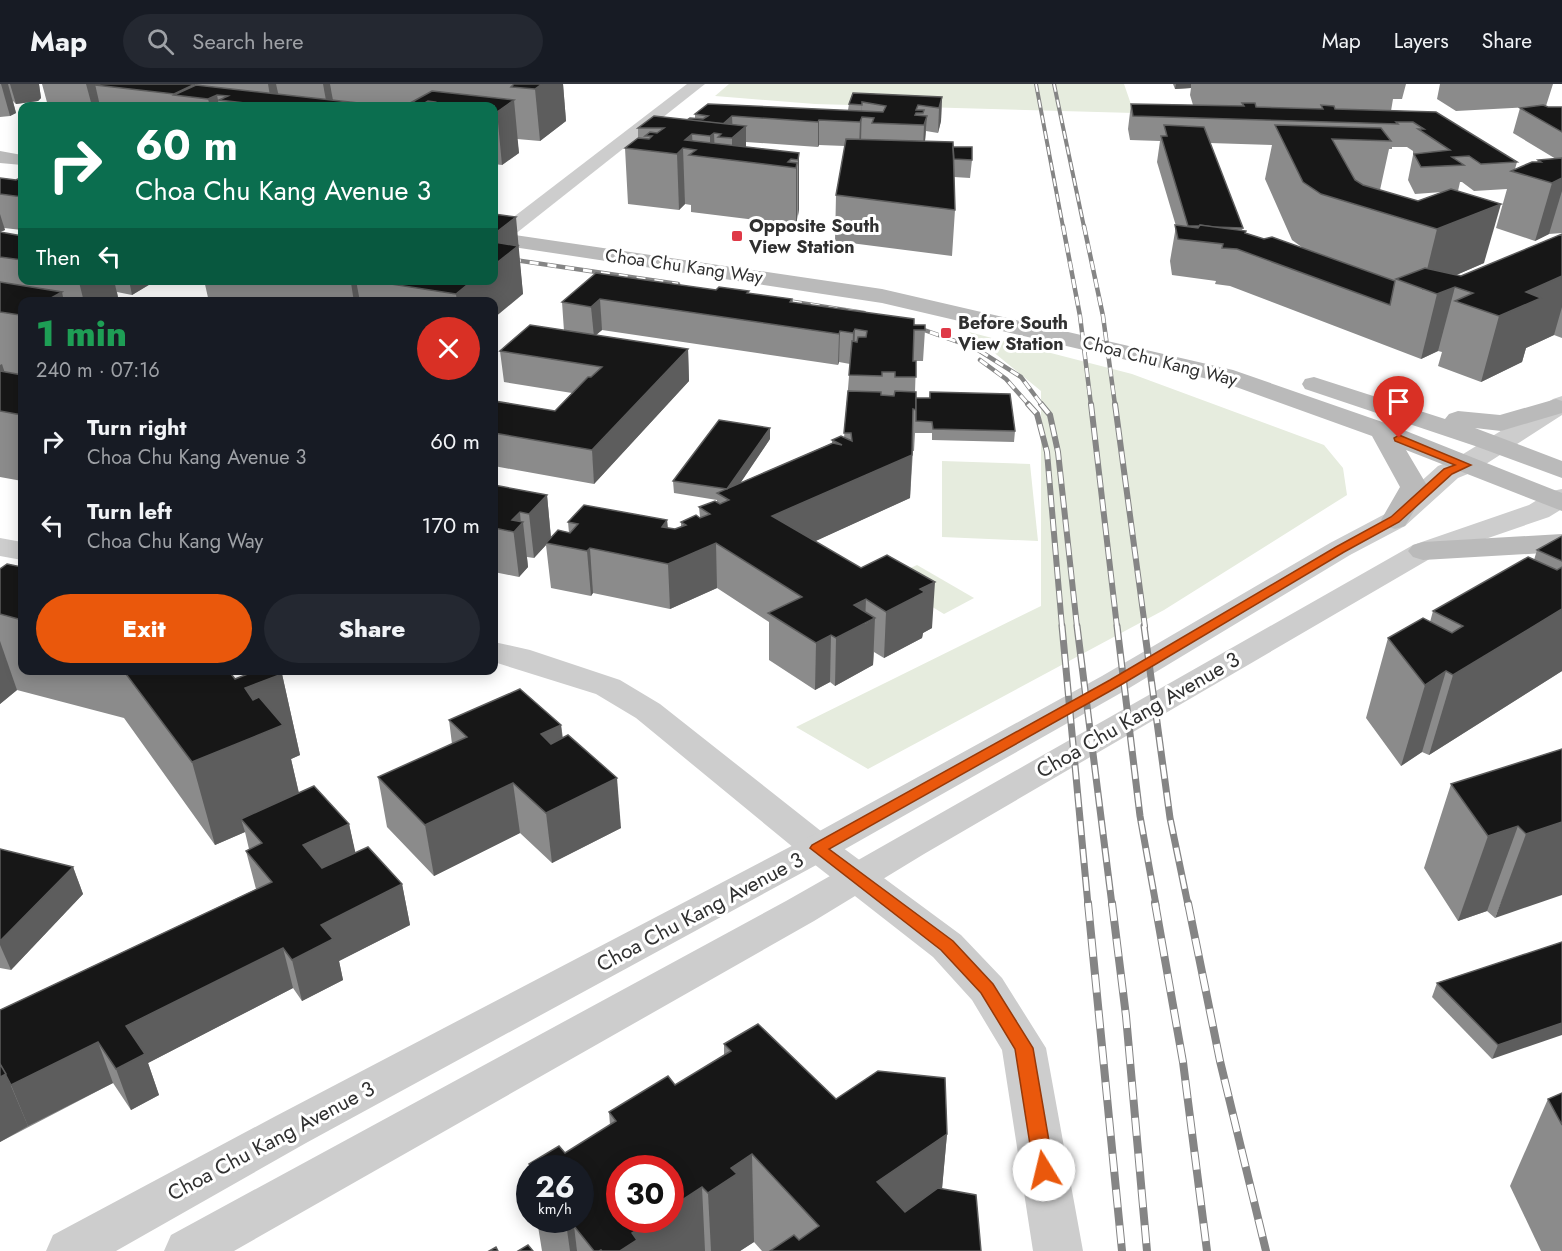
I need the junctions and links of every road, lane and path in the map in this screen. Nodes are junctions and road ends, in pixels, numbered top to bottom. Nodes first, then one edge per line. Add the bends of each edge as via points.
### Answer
1 (697, 84) edge
2 (0, 157) edge
3 (18, 159) edge
4 (0, 174) edge
5 (18, 176) edge
6 (500, 231) edge
7 (1074, 319) dead end
8 (1117, 328) dead end
9 (1559, 405) edge
10 (1388, 420) junction
11 (1497, 445) junction
12 (1465, 465) junction
13 (1562, 470) edge
14 (1560, 500) edge
15 (1395, 520) junction
16 (1562, 543) edge
17 (0, 547) edge
18 (18, 550) edge
19 (1423, 551) junction
20 (498, 653) edge
21 (818, 848) junction
22 (858, 878) junction
23 (71, 1251) edge
24 (189, 1251) edge
25 (1058, 1251) edge

1 - 6 street
2 - 3 main road
4 - 5 main road
6 - 7 main road, Choa Chu Kang Way via 901,280
6 - 10 main road, Choa Chu Kang Way via 882,296 1233,377
8 - 10 main road, Choa Chu Kang Way via 1215,353
9 - 10 main road via 1501,423
9 - 11 street, Choa Chu Kang Avenue 3
10 - 11 main road, Choa Chu Kang Way
10 - 12 main road, Choa Chu Kang Way
10 - 15 main road via 1414,487
11 - 12 street, Choa Chu Kang Avenue 3
11 - 13 main road, Choa Chu Kang Way
12 - 14 main road, Choa Chu Kang Way
12 - 15 street, Choa Chu Kang Avenue 3 via 1448,472
14 - 19 street, Choa Chu Kang Avenue 3
15 - 21 street, Choa Chu Kang Avenue 3
16 - 19 main road
17 - 18 street
19 - 22 street, Choa Chu Kang Avenue 3
20 - 21 street via 608,687 648,711
21 - 22 street
21 - 23 street, Choa Chu Kang Avenue 3
22 - 24 street, Choa Chu Kang Avenue 3
22 - 25 street via 947,946 987,989 1024,1048

